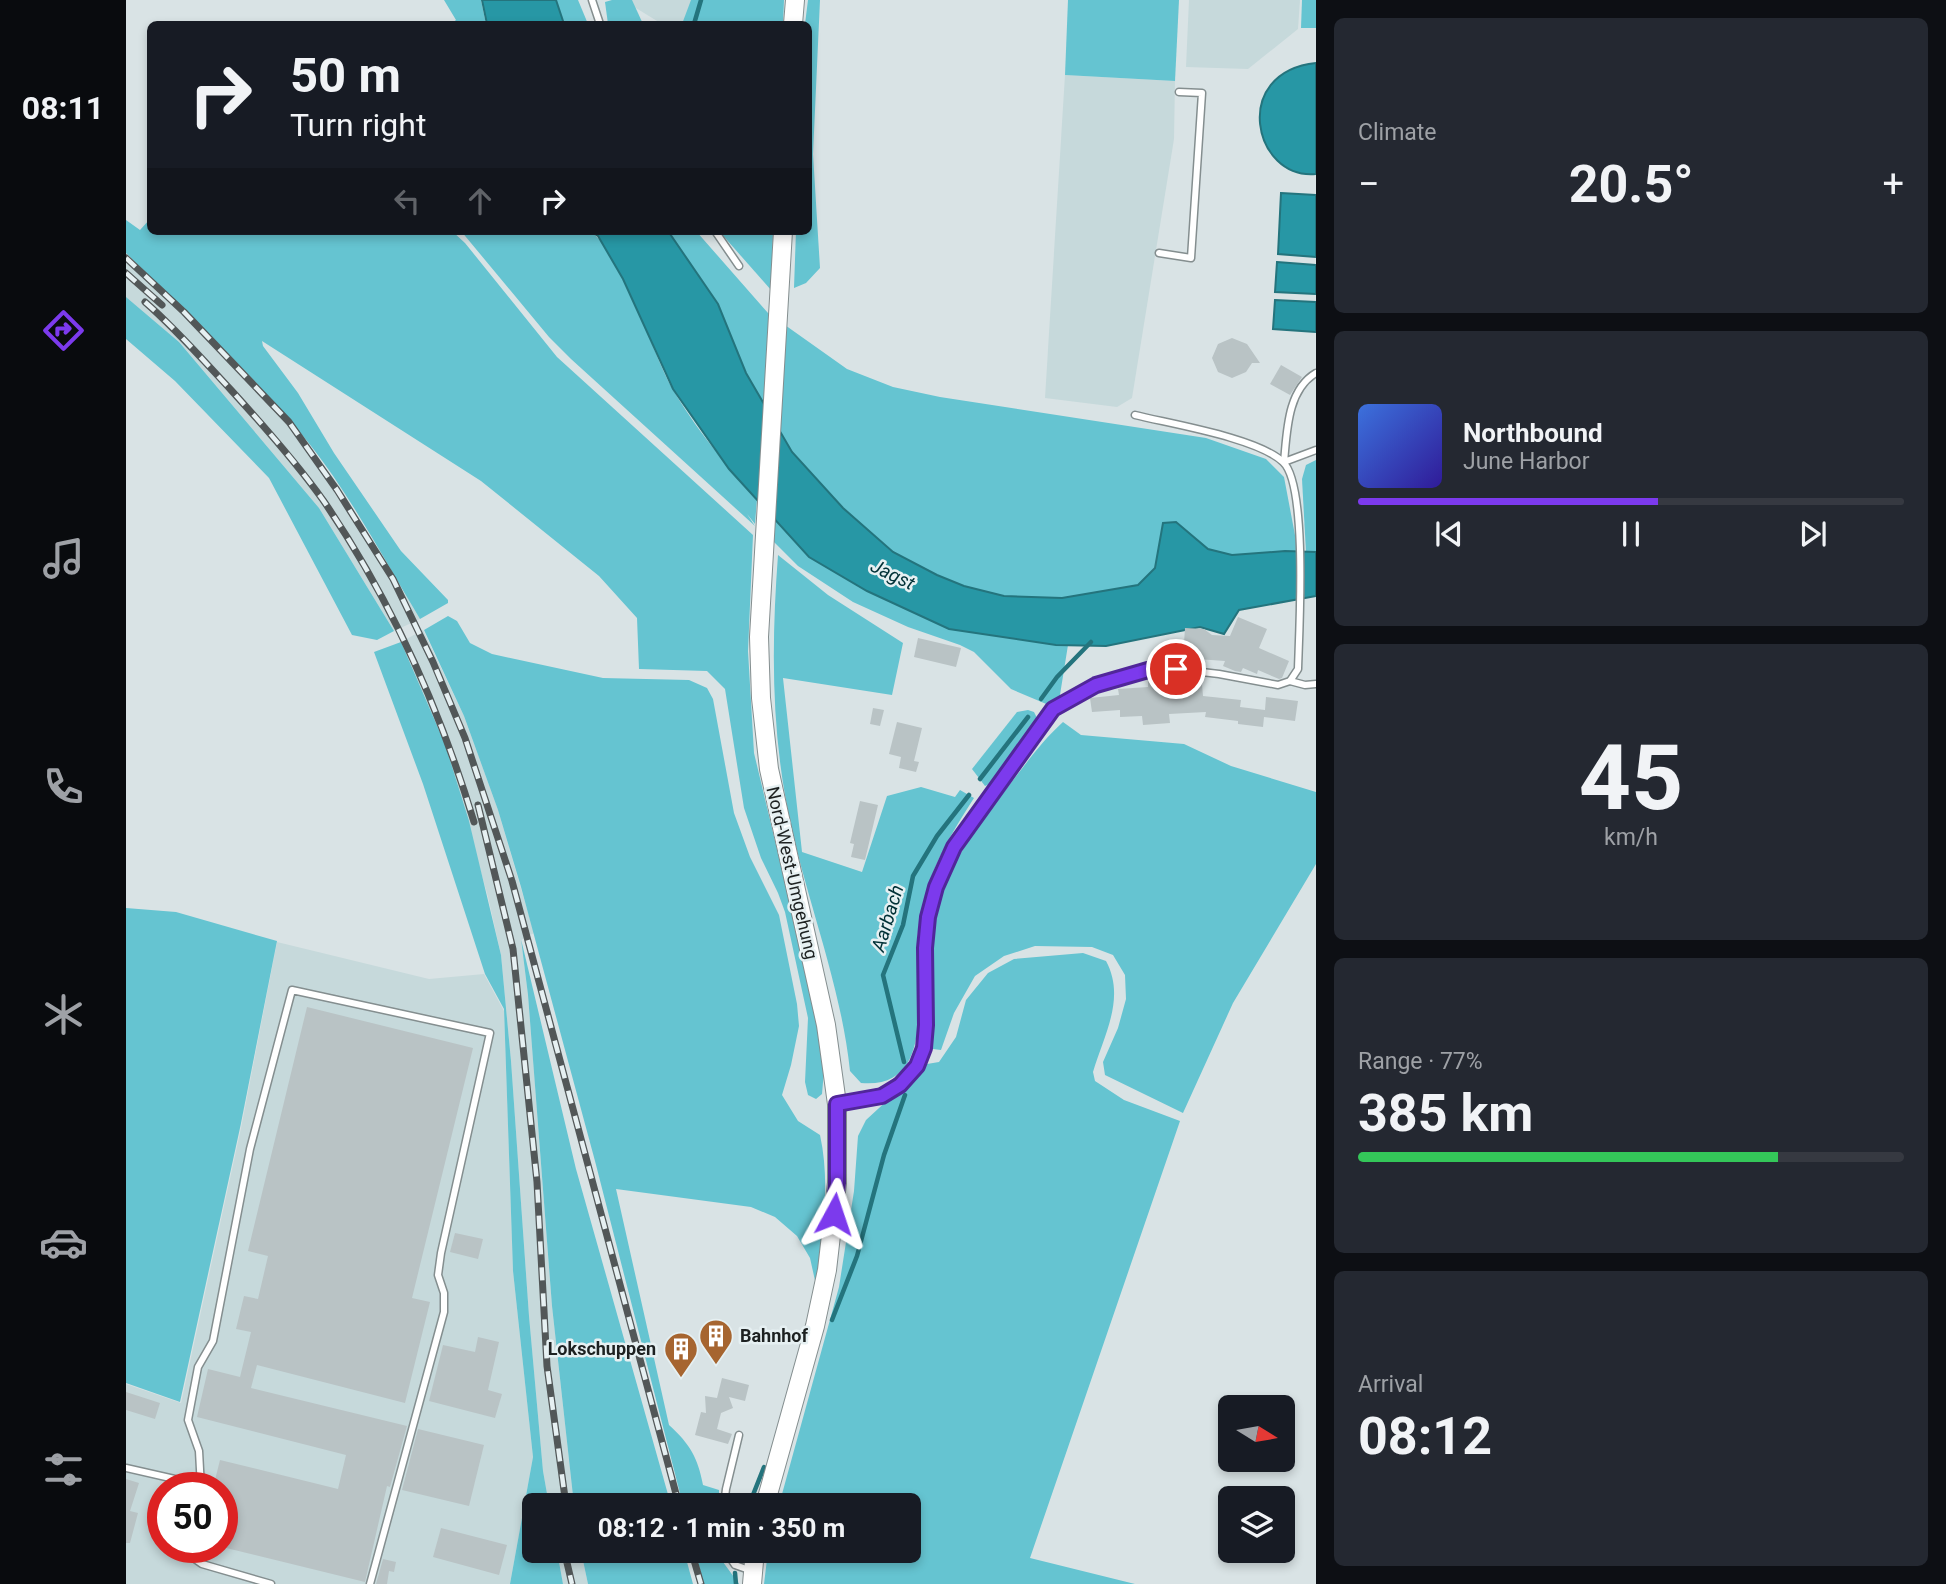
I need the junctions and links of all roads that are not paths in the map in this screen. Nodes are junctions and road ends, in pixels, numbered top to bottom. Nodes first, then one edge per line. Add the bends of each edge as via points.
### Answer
1 (592, 0) edge
2 (795, 0) edge
3 (599, 21) edge
4 (793, 21) edge
5 (1180, 92) dead end
6 (718, 235) edge
7 (783, 235) edge
8 (1159, 253) dead end
9 (739, 266) dead end
10 (1316, 373) edge
11 (1135, 415) dead end
12 (1316, 450) edge
13 (1284, 462) junction
14 (1290, 681) junction
15 (1316, 684) edge
16 (917, 1066) joint
17 (837, 1104) junction
18 (740, 1435) dead end
19 (126, 1468) edge
20 (201, 1472) edge
21 (147, 1473) edge
22 (726, 1493) edge
23 (768, 1493) edge
24 (201, 1563) edge
25 (734, 1563) edge
26 (752, 1578) edge
27 (271, 1584) edge
28 (370, 1584) edge

1 - 3 lane
2 - 4 main road
5 - 8 lane via 1202,93 1191,258
6 - 9 lane
7 - 17 main road, Nord-West-Umgehung via 761,698 769,769 818,986
10 - 13 lane via 1298,390 1289,416
11 - 13 lane via 1238,439
12 - 13 lane
13 - 14 lane via 1292,477 1301,547 1298,669
14 - 15 lane
14 - 16 lane via 1278,685 1176,669 1148,670 1096,685 1053,709 954,847 936,887 925,948 924,1048
16 - 17 street via 882,1096
17 - 23 main road, Nord-West-Umgehung via 837,1183 827,1270
18 - 22 lane
19 - 21 lane
20 - 28 lane via 200,1451 188,1420 198,1367 213,1341 250,1149 292,990 490,1033 441,1253 438,1275 444,1293 443,1312
24 - 27 lane
25 - 26 lane

